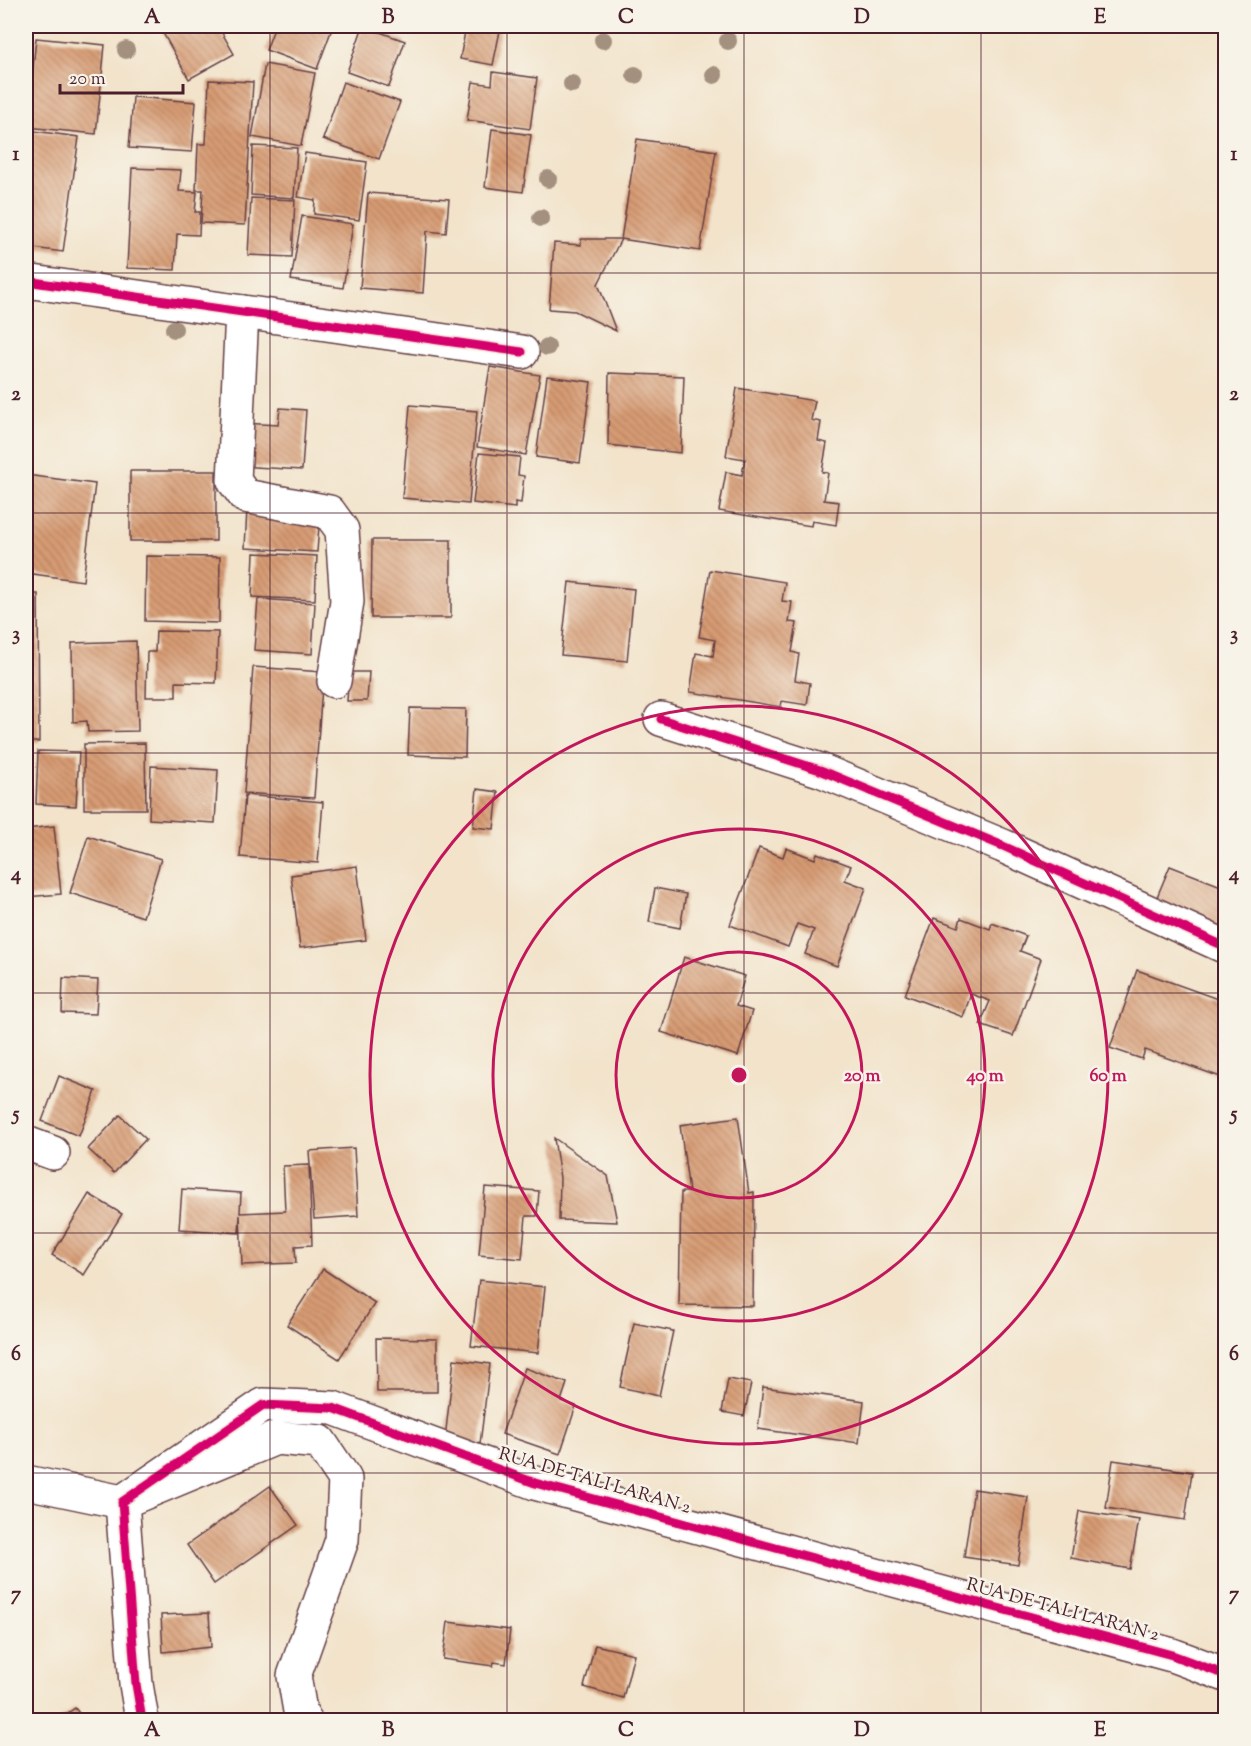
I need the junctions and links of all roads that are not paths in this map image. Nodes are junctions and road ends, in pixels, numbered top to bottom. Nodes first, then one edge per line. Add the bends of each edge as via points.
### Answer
1 (26, 281) edge
2 (242, 312) junction
3 (522, 352) dead end
4 (334, 681) dead end
5 (661, 719) dead end
6 (1226, 947) edge
7 (26, 1482) edge
8 (122, 1502) junction
9 (1226, 1675) edge
10 (142, 1720) edge
11 (305, 1720) edge

1 - 2 street
2 - 3 street
2 - 4 street via 234,481 245,496 329,512 342,530 347,601
5 - 6 street via 820,770 1003,846
7 - 8 street
8 - 9 street, RUA DE TALI LARAN 2 via 263,1405 333,1408 535,1483 1172,1655
8 - 10 street
8 - 11 street via 276,1438 320,1442 345,1479 342,1540 294,1676

